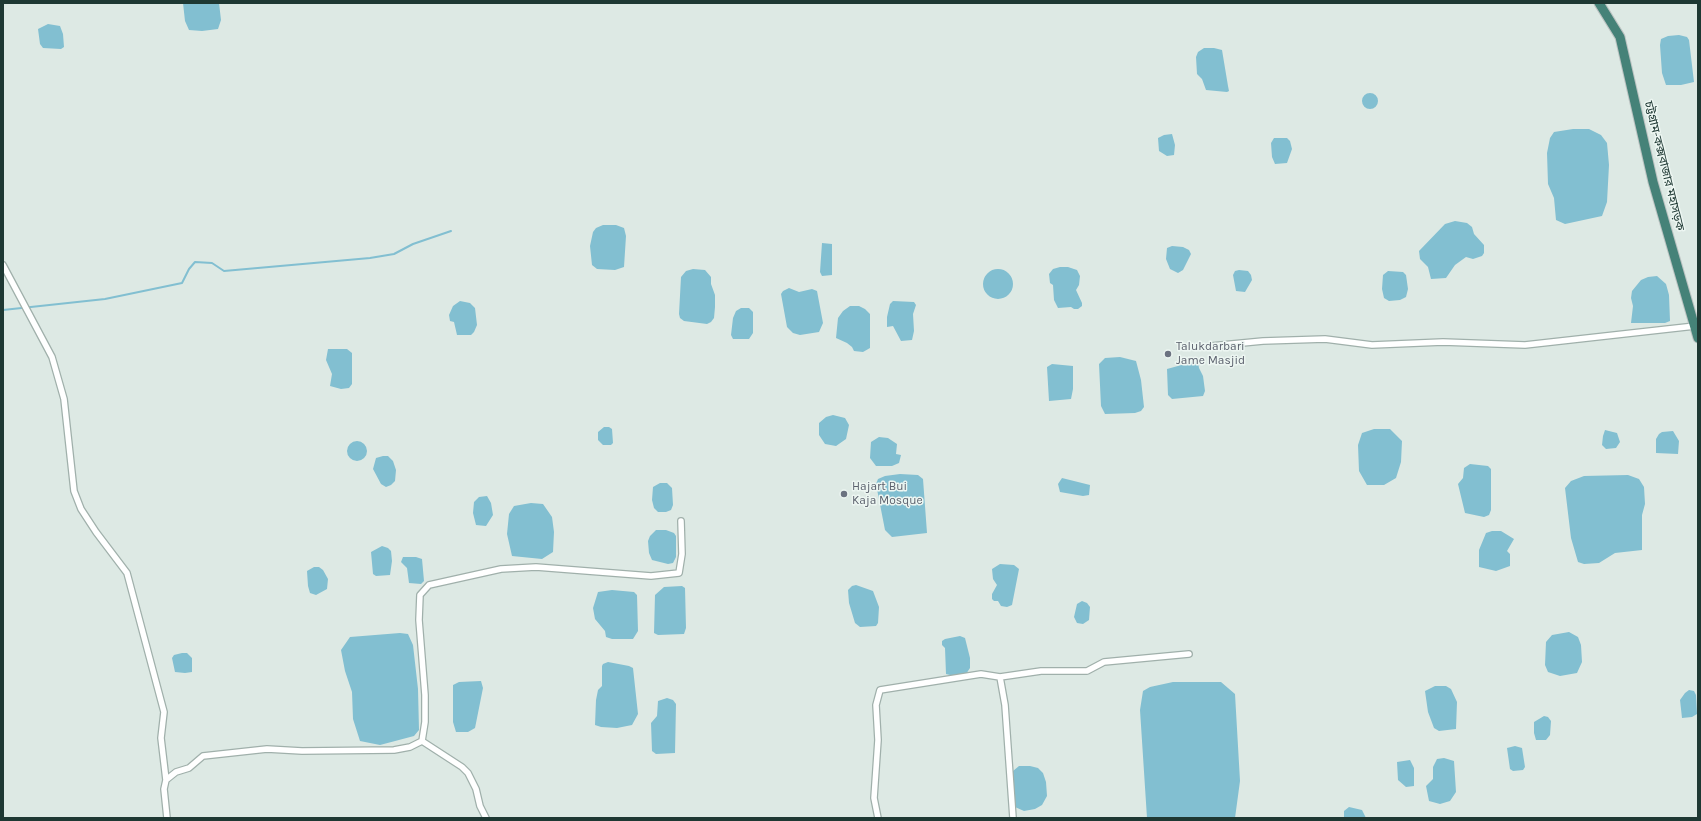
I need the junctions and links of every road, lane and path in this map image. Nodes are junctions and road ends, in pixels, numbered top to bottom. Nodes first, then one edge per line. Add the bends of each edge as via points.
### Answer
1 (1599, 3) edge
2 (3, 265) edge
3 (1695, 326) junction
4 (1698, 338) edge
5 (1211, 346) dead end
6 (681, 521) dead end
7 (1189, 654) dead end
8 (1000, 677) junction
9 (422, 741) junction
10 (166, 780) junction
11 (167, 818) edge
12 (486, 818) edge
13 (878, 818) edge
14 (1013, 818) edge

1 - 3 highway, চট্টগ্রাম-কক্সবাজার মহাসড়ক via 1620,37 1653,182
2 - 10 street via 52,358 64,399 74,491 81,509 127,574 164,712 161,738
3 - 4 highway, চট্টগ্রাম-কক্সবাজার মহাসড়ক
3 - 5 street via 1525,345 1443,342 1372,344 1325,339
6 - 9 street via 682,554 679,573 651,576 529,567 501,569 429,586 420,595 419,620 425,696
7 - 8 street via 1104,662 1087,670 1041,671
8 - 13 street via 981,674 880,690 876,706 878,740 874,798
8 - 14 street via 1005,705
9 - 10 street via 410,747 394,750 267,749 203,756 189,768 176,772
9 - 12 street via 468,773
10 - 11 street via 164,789

